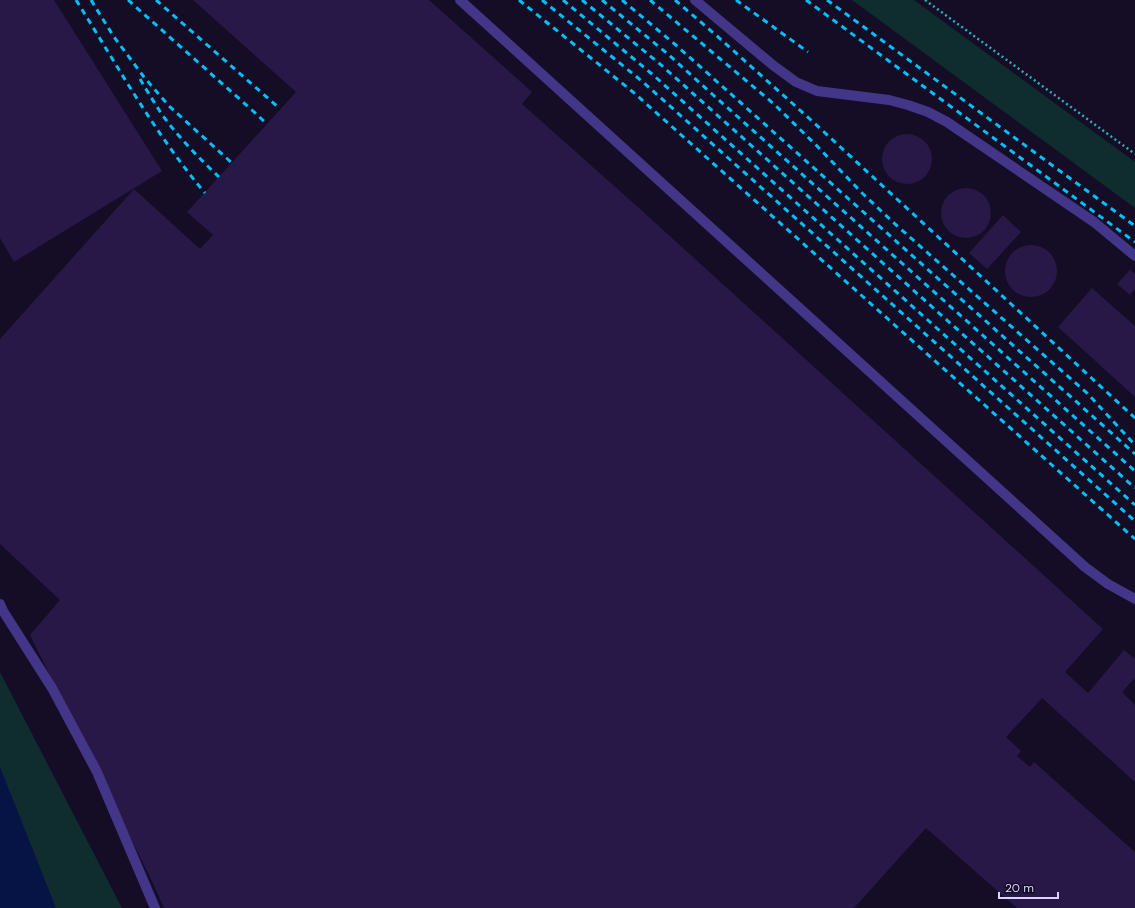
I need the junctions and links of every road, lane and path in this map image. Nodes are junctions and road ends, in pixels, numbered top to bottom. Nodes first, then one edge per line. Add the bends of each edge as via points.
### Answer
1 (460, 0) edge
2 (695, 0) edge
3 (925, 0) edge
4 (1135, 154) edge
5 (1135, 256) edge
6 (1135, 599) edge
7 (0, 604) edge
8 (155, 908) edge

1 - 6 lane via 1085,567
2 - 5 lane via 796,82 817,91 889,100 908,105 947,122 1094,222
3 - 4 path
7 - 8 lane via 52,688 97,772

